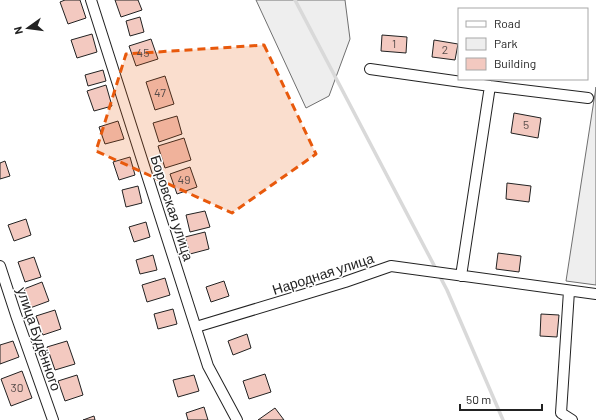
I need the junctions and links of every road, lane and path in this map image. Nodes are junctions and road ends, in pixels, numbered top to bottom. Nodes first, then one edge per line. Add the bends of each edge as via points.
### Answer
1 (91, 0) edge
2 (370, 69) dead end
3 (490, 86) junction
4 (588, 98) dead end
5 (0, 266) edge
6 (461, 276) junction
7 (569, 291) junction
8 (596, 294) edge
9 (196, 327) junction
10 (53, 420) edge
11 (237, 420) edge
12 (572, 420) edge

1 - 9 street, Боровская улица
2 - 3 street
3 - 4 street
3 - 6 street
5 - 10 street, улица Будённого
6 - 7 street, Народная улица
6 - 9 street, Народная улица via 391,266
7 - 8 street, Народная улица
7 - 12 street via 561,413
9 - 11 street, Боровская улица via 208,366

